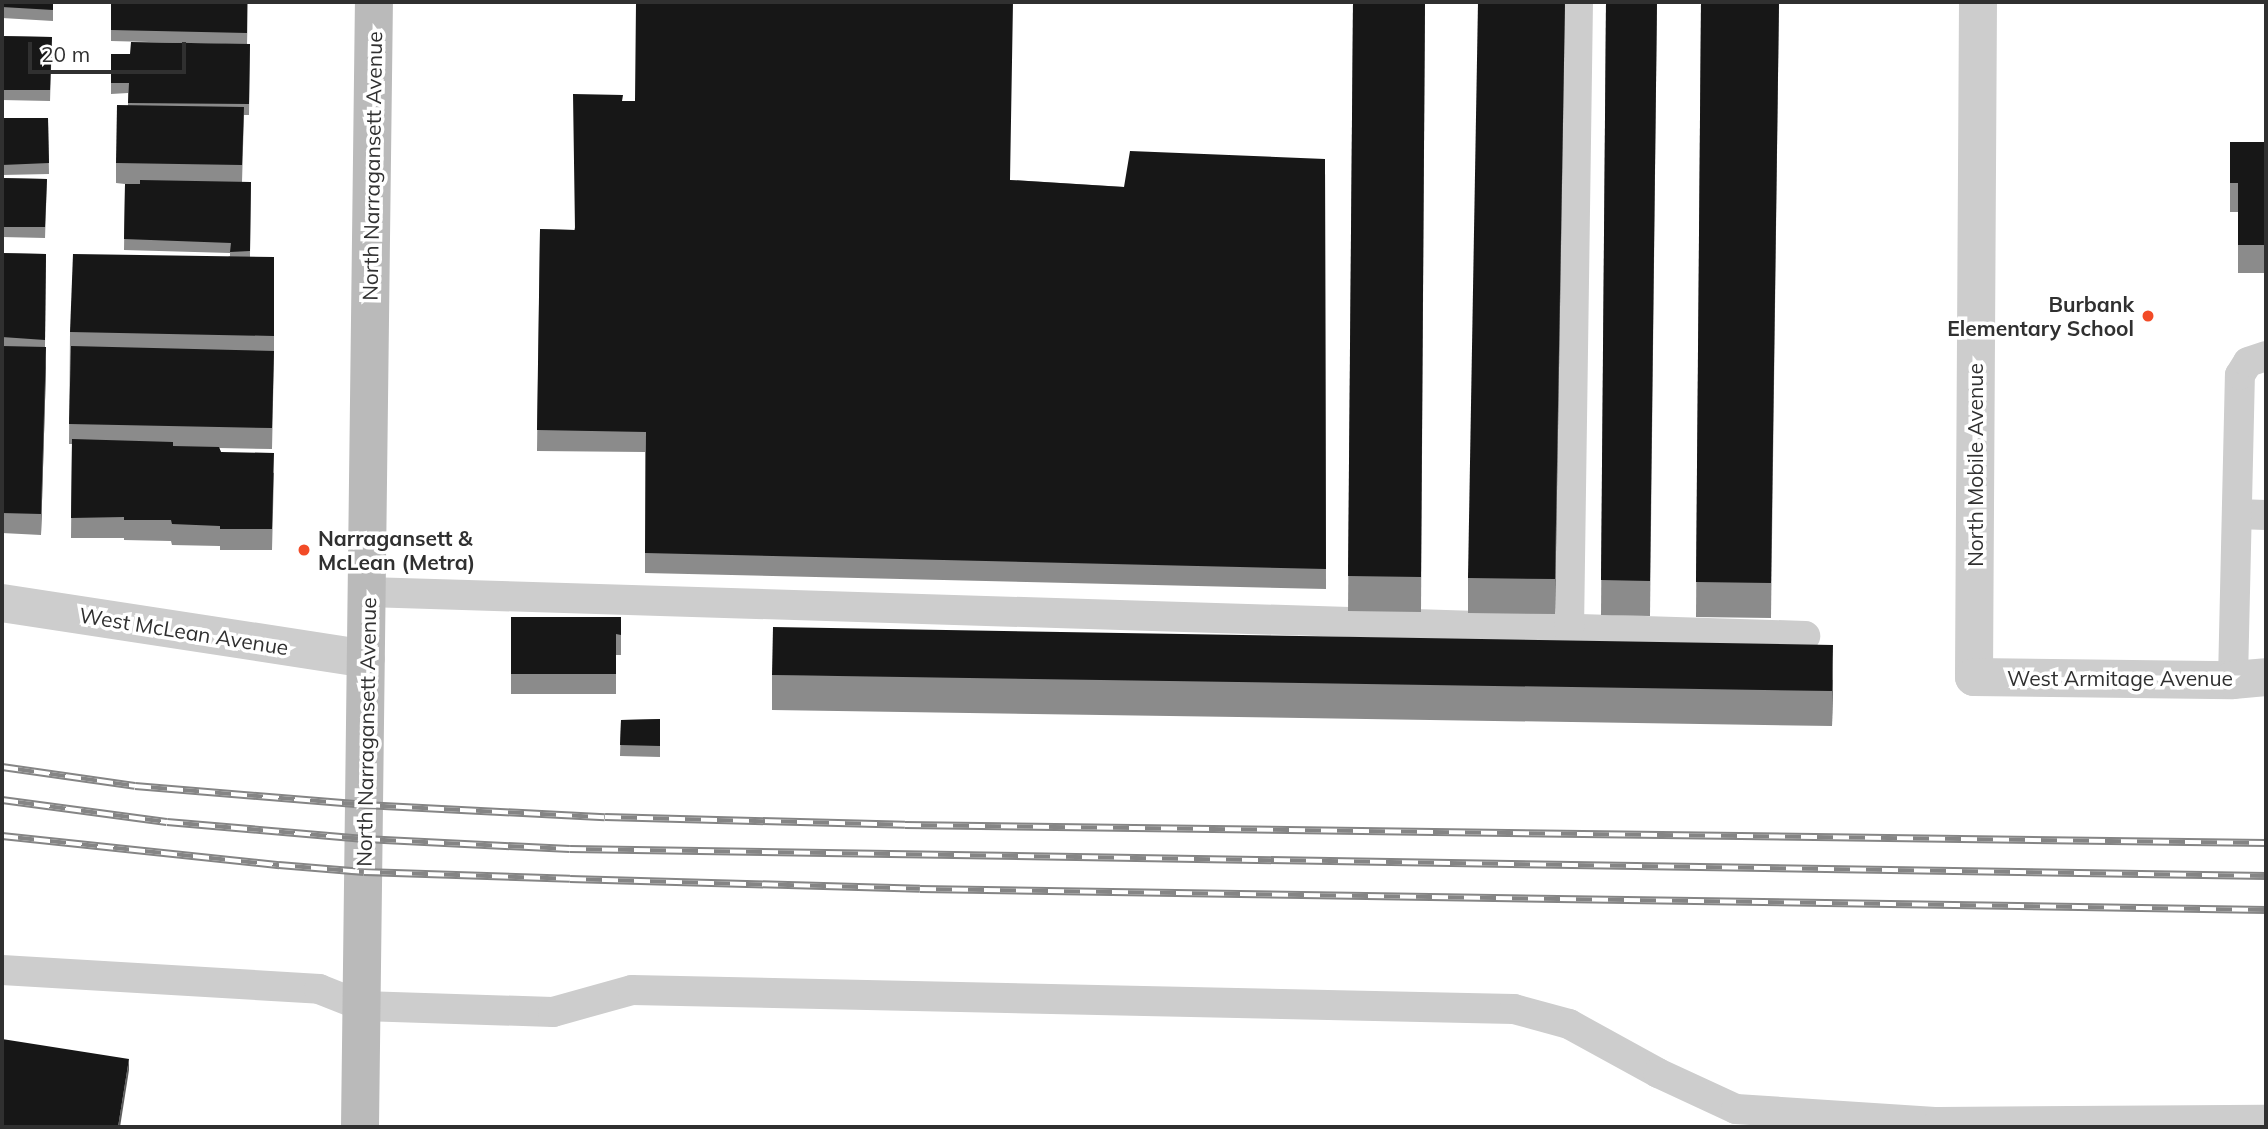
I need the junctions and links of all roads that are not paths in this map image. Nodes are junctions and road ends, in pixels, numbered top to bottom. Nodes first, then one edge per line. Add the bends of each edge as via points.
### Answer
1 (374, 2) edge
2 (1578, 2) edge
3 (1978, 2) edge
4 (2266, 356) edge
5 (2237, 514) junction
6 (2266, 515) edge
7 (367, 592) junction
8 (2, 603) edge
9 (1569, 630) junction
10 (1805, 636) dead end
11 (366, 659) junction
12 (1974, 677) joint
13 (2250, 678) edge
14 (2, 970) edge
15 (362, 1006) junction
16 (2266, 1120) edge
17 (360, 1127) edge

1 - 7 street, North Narragansett Avenue
2 - 9 lane
3 - 12 street, North Mobile Avenue
4 - 5 lane via 2248,362 2240,375
5 - 6 lane
5 - 13 lane
7 - 9 lane
7 - 11 street, North Narragansett Avenue
8 - 11 street, West McLean Avenue
9 - 10 lane
11 - 15 street, North Narragansett Avenue
12 - 13 street, West Armitage Avenue
14 - 15 lane via 318,989
15 - 16 lane via 552,1012 632,990 1514,1010 1569,1024 1736,1110 1939,1122
15 - 17 street, North Narragansett Avenue

